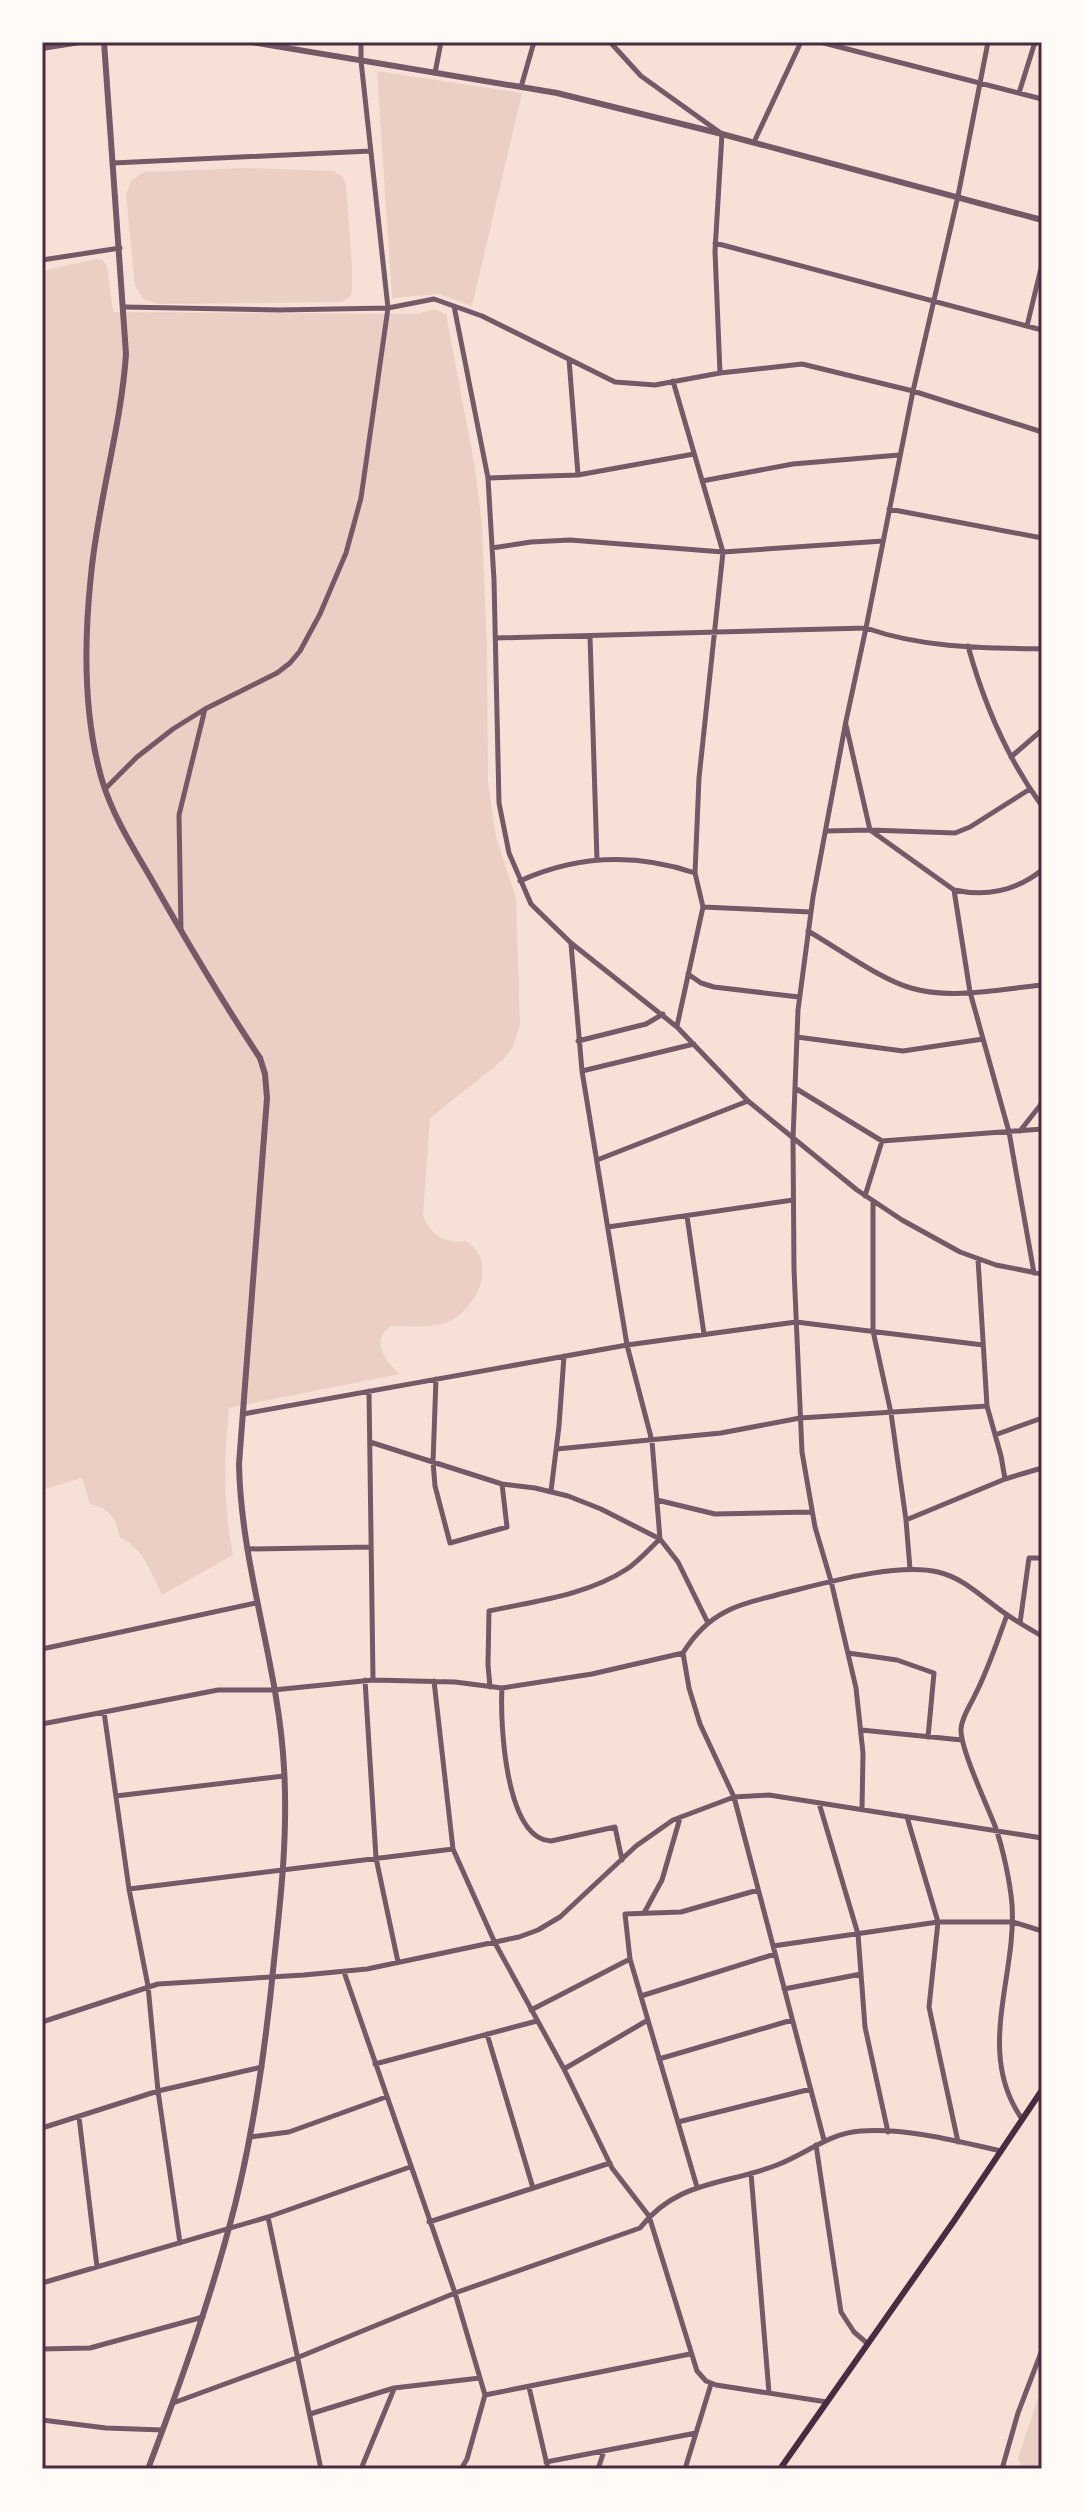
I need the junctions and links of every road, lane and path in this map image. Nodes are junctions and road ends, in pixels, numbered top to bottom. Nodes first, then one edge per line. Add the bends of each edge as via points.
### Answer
1 (80, 42) edge
2 (104, 42) edge
3 (251, 42) edge
4 (361, 42) edge
5 (441, 42) edge
6 (534, 42) edge
7 (610, 42) edge
8 (801, 42) edge
9 (820, 42) edge
10 (988, 42) edge
11 (1035, 42) edge
12 (42, 48) edge
13 (361, 61) junction
14 (435, 73) junction
15 (980, 82) junction
16 (521, 87) junction
17 (1019, 93) junction
18 (1042, 99) edge
19 (722, 134) junction
20 (754, 142) junction
21 (371, 151) junction
22 (113, 163) junction
23 (958, 196) junction
24 (1042, 220) edge
25 (715, 243) junction
26 (120, 248) junction
27 (42, 260) edge
28 (1042, 264) edge
29 (933, 301) junction
30 (454, 306) junction
31 (124, 307) junction
32 (388, 308) junction
33 (1027, 326) junction
34 (1042, 330) edge
35 (569, 359) junction
36 (720, 373) junction
37 (673, 381) junction
38 (913, 391) junction
39 (1042, 432) edge
40 (694, 454) junction
41 (899, 455) junction
42 (578, 475) junction
43 (488, 478) junction
44 (702, 481) junction
45 (889, 509) junction
46 (1042, 538) edge
47 (883, 541) junction
48 (492, 548) junction
49 (723, 552) junction
50 (866, 628) junction
51 (715, 633) junction
52 (590, 636) junction
53 (496, 638) junction
54 (968, 646) junction
55 (1042, 649) edge
56 (205, 709) junction
57 (846, 721) junction
58 (1042, 730) edge
59 (1011, 757) junction
60 (105, 789) junction
61 (1030, 789) junction
62 (1042, 806) edge
63 (870, 830) junction
64 (826, 831) junction
65 (597, 860) junction
66 (1042, 870) edge
67 (695, 873) junction
68 (520, 881) junction
69 (954, 890) junction
70 (703, 907) junction
71 (811, 912) junction
72 (808, 931) junction
73 (181, 932) junction
74 (571, 943) junction
75 (688, 974) junction
76 (1042, 985) edge
77 (970, 992) junction
78 (800, 997) junction
79 (663, 1014) junction
80 (677, 1027) junction
81 (797, 1037) junction
82 (983, 1039) junction
83 (578, 1041) junction
84 (694, 1044) junction
85 (582, 1071) junction
86 (795, 1088) junction
87 (748, 1101) junction
88 (1042, 1103) edge
89 (1042, 1129) edge
90 (1019, 1131) junction
91 (1009, 1132) junction
92 (793, 1139) junction
93 (882, 1141) junction
94 (597, 1160) junction
95 (865, 1196) junction
96 (793, 1200) junction
97 (873, 1201) junction
98 (687, 1216) junction
99 (608, 1227) junction
100 (978, 1259) junction
101 (1034, 1273) junction
102 (1042, 1274) edge
103 (796, 1322) junction
104 (873, 1331) junction
105 (704, 1334) junction
106 (627, 1345) junction
107 (983, 1345) junction
108 (564, 1356) junction
109 (436, 1379) junction
110 (369, 1391) junction
111 (987, 1406) junction
112 (891, 1413) junction
113 (243, 1414) junction
114 (800, 1418) junction
115 (1042, 1418) edge
116 (995, 1435) junction
117 (652, 1441) junction
118 (370, 1442) junction
119 (557, 1449) junction
120 (433, 1462) junction
121 (1042, 1468) edge
122 (1005, 1479) junction
123 (502, 1484) junction
124 (551, 1491) junction
125 (657, 1500) junction
126 (811, 1512) junction
127 (906, 1520) junction
128 (660, 1539) junction
129 (371, 1547) junction
130 (246, 1549) junction
131 (1042, 1558) edge
132 (910, 1569) junction
133 (831, 1581) junction
134 (256, 1603) junction
135 (1007, 1615) junction
136 (708, 1623) junction
137 (1020, 1623) junction
138 (1042, 1636) edge
139 (42, 1649) edge
140 (683, 1653) junction
141 (848, 1653) junction
142 (365, 1680) junction
143 (373, 1680) junction
144 (434, 1681) junction
145 (490, 1687) junction
146 (502, 1688) junction
147 (273, 1690) junction
148 (104, 1712) junction
149 (42, 1724) edge
150 (861, 1730) junction
151 (928, 1737) junction
152 (962, 1740) junction
153 (284, 1776) junction
154 (116, 1796) junction
155 (734, 1797) junction
156 (819, 1803) junction
157 (862, 1809) junction
158 (680, 1817) junction
159 (907, 1817) junction
160 (997, 1831) junction
161 (1042, 1838) edge
162 (453, 1849) junction
163 (376, 1858) junction
164 (622, 1860) junction
165 (284, 1871) junction
166 (129, 1889) junction
167 (758, 1890) junction
168 (644, 1913) junction
169 (938, 1922) junction
170 (1013, 1922) junction
171 (1042, 1931) edge
172 (858, 1934) junction
173 (495, 1943) junction
174 (773, 1946) junction
175 (775, 1954) junction
176 (630, 1959) junction
177 (398, 1962) junction
178 (344, 1972) junction
179 (861, 1974) junction
180 (273, 1977) junction
181 (148, 1986) junction
182 (784, 1989) junction
183 (641, 1996) junction
184 (531, 2010) junction
185 (648, 2020) junction
186 (792, 2020) junction
187 (537, 2021) junction
188 (42, 2022) edge
189 (487, 2034) junction
190 (659, 2059) junction
191 (375, 2064) junction
192 (262, 2067) junction
193 (564, 2069) junction
194 (811, 2089) junction
195 (1042, 2090) edge
196 (158, 2091) junction
197 (386, 2097) junction
198 (79, 2117) junction
199 (1022, 2119) junction
200 (678, 2122) junction
201 (42, 2128) edge
202 (888, 2132) junction
203 (250, 2137) junction
204 (824, 2140) junction
205 (958, 2142) junction
206 (816, 2145) junction
207 (1001, 2151) junction
208 (610, 2163) junction
209 (410, 2167) junction
210 (751, 2173) junction
211 (697, 2187) junction
212 (533, 2188) junction
213 (649, 2216) junction
214 (268, 2217) junction
215 (429, 2222) junction
216 (228, 2229) junction
217 (180, 2243) junction
218 (97, 2267) junction
219 (42, 2283) edge
220 (455, 2293) junction
221 (203, 2317) junction
222 (868, 2344) junction
223 (42, 2349) edge
224 (1042, 2350) edge
225 (690, 2354) junction
226 (299, 2357) junction
227 (480, 2378) junction
228 (711, 2384) junction
229 (529, 2387) junction
230 (394, 2388) junction
231 (769, 2393) junction
232 (485, 2395) junction
233 (827, 2402) junction
234 (173, 2403) junction
235 (310, 2414) junction
236 (42, 2420) edge
237 (163, 2430) junction
238 (696, 2433) junction
239 (604, 2451) junction
240 (547, 2465) edge
241 (784, 2467) edge
242 (148, 2469) edge
243 (321, 2469) edge
244 (361, 2469) edge
245 (461, 2469) edge
246 (598, 2469) edge
247 (685, 2469) edge
248 (1002, 2469) edge

1 - 12 street
2 - 22 street
3 - 13 street
4 - 13 street
5 - 14 street
6 - 16 street
7 - 19 street via 641,76
8 - 20 street
9 - 15 street
10 - 15 street
11 - 17 street
13 - 14 street
13 - 21 street
14 - 16 street
15 - 17 street
15 - 23 street
16 - 19 street
17 - 18 street
19 - 20 street
19 - 25 street
20 - 23 street
21 - 22 street
21 - 32 street
22 - 26 street
23 - 24 street
23 - 29 street
25 - 29 street
25 - 36 street
26 - 27 street
26 - 31 street
28 - 33 street
29 - 33 street
29 - 38 street
30 - 32 street via 434,299
30 - 35 street
30 - 43 street
31 - 32 street
31 - 60 street via 125,369 88,608 90,704
32 - 56 street via 357,516 331,590 290,663
33 - 34 street
35 - 37 street via 615,382
35 - 42 street
36 - 37 street
36 - 38 street via 802,364
37 - 40 street
38 - 39 street
38 - 41 street
40 - 42 street
40 - 44 street
41 - 44 street via 793,464
41 - 45 street
42 - 43 street
43 - 48 street
44 - 49 street
45 - 46 street
45 - 47 street
47 - 49 street
47 - 50 street
48 - 49 street via 580,540
48 - 53 street
49 - 51 street
50 - 51 street
50 - 54 street via 894,638
50 - 57 street
51 - 52 street
51 - 67 street
52 - 53 street
52 - 65 street
53 - 68 street via 499,803
54 - 55 street
54 - 59 street
56 - 60 street via 155,742
56 - 73 street via 179,815
57 - 63 street
57 - 64 street
58 - 59 street
59 - 61 street
60 - 73 street via 115,817
61 - 62 street
61 - 63 street via 955,833
63 - 64 street
63 - 69 street
64 - 71 street
65 - 67 street via 649,861
65 - 68 street via 551,868
66 - 69 street via 996,892
67 - 70 street
68 - 74 street via 531,904
69 - 77 street
70 - 71 street
70 - 75 street
71 - 72 street
72 - 77 street via 909,988
72 - 78 street
73 - 113 street via 260,1058 267,1086
74 - 79 street
74 - 83 street
75 - 78 street via 714,987
75 - 80 street
76 - 77 street
77 - 82 street
78 - 81 street
79 - 80 street
79 - 83 street via 646,1024
80 - 84 street
81 - 82 street via 903,1051
81 - 86 street
82 - 91 street
83 - 85 street
84 - 85 street
84 - 87 street
85 - 94 street
86 - 92 street
86 - 93 street
87 - 92 street
87 - 94 street
88 - 90 street
89 - 90 street
90 - 91 street
91 - 93 street
91 - 101 street
92 - 95 street
92 - 96 street
93 - 95 street
94 - 99 street
95 - 97 street
96 - 98 street
96 - 103 street
97 - 100 street
97 - 104 street
98 - 99 street
98 - 105 street
99 - 106 street
100 - 101 street
100 - 107 street
101 - 102 street
103 - 104 street
103 - 105 street
103 - 114 street
104 - 107 street
104 - 112 street
105 - 106 street
106 - 108 street
106 - 117 street
107 - 111 street
108 - 109 street
108 - 119 street
109 - 110 street
109 - 120 street
110 - 113 street
110 - 118 street
111 - 112 street
111 - 116 street
112 - 114 street
112 - 127 street
113 - 130 street via 239,1485
114 - 117 street
114 - 126 street
115 - 116 street
116 - 122 street
117 - 119 street
117 - 125 street
118 - 120 street
118 - 129 street
119 - 124 street
120 - 123 street
120 - 123 street via 450,1543 507,1527
121 - 122 street
122 - 127 street
123 - 124 street
124 - 128 street
125 - 126 street via 715,1514
125 - 128 street
126 - 133 street
127 - 132 street
128 - 136 street via 678,1562
128 - 145 street via 630,1567 594,1585 489,1611
129 - 130 street
129 - 143 street
130 - 134 street
131 - 137 street via 1029,1558
132 - 133 street
132 - 135 street via 961,1580
133 - 136 street via 743,1604
133 - 141 street
134 - 139 street
134 - 147 street
135 - 137 street
135 - 152 street via 963,1719
136 - 140 street
137 - 138 street
140 - 146 street
140 - 155 street via 700,1724
141 - 150 street
141 - 151 street via 897,1660 934,1673
142 - 143 street
142 - 147 street
142 - 163 street
143 - 144 street
144 - 145 street
144 - 162 street
145 - 146 street
146 - 164 street via 506,1765 531,1833 551,1841 615,1827
147 - 148 street via 218,1690
147 - 153 street
148 - 149 street
148 - 154 street
150 - 151 street
150 - 157 street
151 - 152 street
152 - 160 street
153 - 154 street
153 - 165 street
154 - 166 street
155 - 156 street via 760,1794
155 - 158 street
155 - 167 street
156 - 157 street
156 - 172 street
157 - 159 street
158 - 164 street
158 - 168 street via 662,1880
159 - 160 street
159 - 169 street
160 - 161 street
160 - 170 street
162 - 163 street
162 - 173 street
163 - 165 street
163 - 177 street
164 - 173 street via 550,1924
165 - 166 street
165 - 180 street
166 - 181 street
167 - 168 street via 681,1912
167 - 174 street
168 - 176 street via 625,1914
169 - 170 street
169 - 172 street
169 - 205 street via 929,2007
170 - 171 street
170 - 199 street via 998,2034 1004,2083
172 - 174 street
172 - 179 street
173 - 177 street
173 - 184 street
174 - 175 street
175 - 182 street
175 - 183 street
176 - 183 street
176 - 184 street
177 - 178 street
178 - 180 street
178 - 191 street
179 - 182 street
179 - 202 street via 865,2027
180 - 181 street
180 - 192 street
181 - 188 street
181 - 196 street
182 - 186 street
183 - 185 street
184 - 187 street
185 - 190 street
185 - 193 street
186 - 190 street
186 - 194 street
187 - 189 street
187 - 193 street
189 - 191 street
189 - 212 street
190 - 200 street
191 - 197 street
192 - 196 street
192 - 203 street
193 - 208 street
194 - 200 street
194 - 204 street
195 - 199 main road
196 - 198 street
196 - 217 street
197 - 203 street via 289,2132
197 - 209 street
198 - 201 street
198 - 218 street
199 - 207 main road
200 - 211 street
202 - 204 street via 856,2131
202 - 205 street
203 - 216 street
204 - 206 street
205 - 207 street
206 - 210 street
206 - 222 street via 841,2312
207 - 222 main road
208 - 212 street
208 - 213 street
209 - 214 street
209 - 215 street
210 - 211 street
210 - 231 street
211 - 213 street
212 - 215 street
213 - 220 street via 640,2228
213 - 225 street
214 - 216 street
214 - 226 street
215 - 220 street
216 - 217 street
216 - 221 street
217 - 218 street
218 - 219 street
220 - 226 street
220 - 227 street
221 - 223 street via 90,2348
221 - 234 street
222 - 233 main road
224 - 248 street
225 - 228 street via 697,2371
225 - 229 street
226 - 234 street
226 - 235 street
227 - 230 street
227 - 232 street
228 - 231 street
228 - 238 street
229 - 232 street
229 - 240 street
230 - 235 street
230 - 244 street
231 - 233 street
232 - 245 street
233 - 241 main road
234 - 237 street
235 - 243 street
236 - 237 street
237 - 242 street
238 - 239 street
238 - 247 street
239 - 240 street
239 - 246 street

